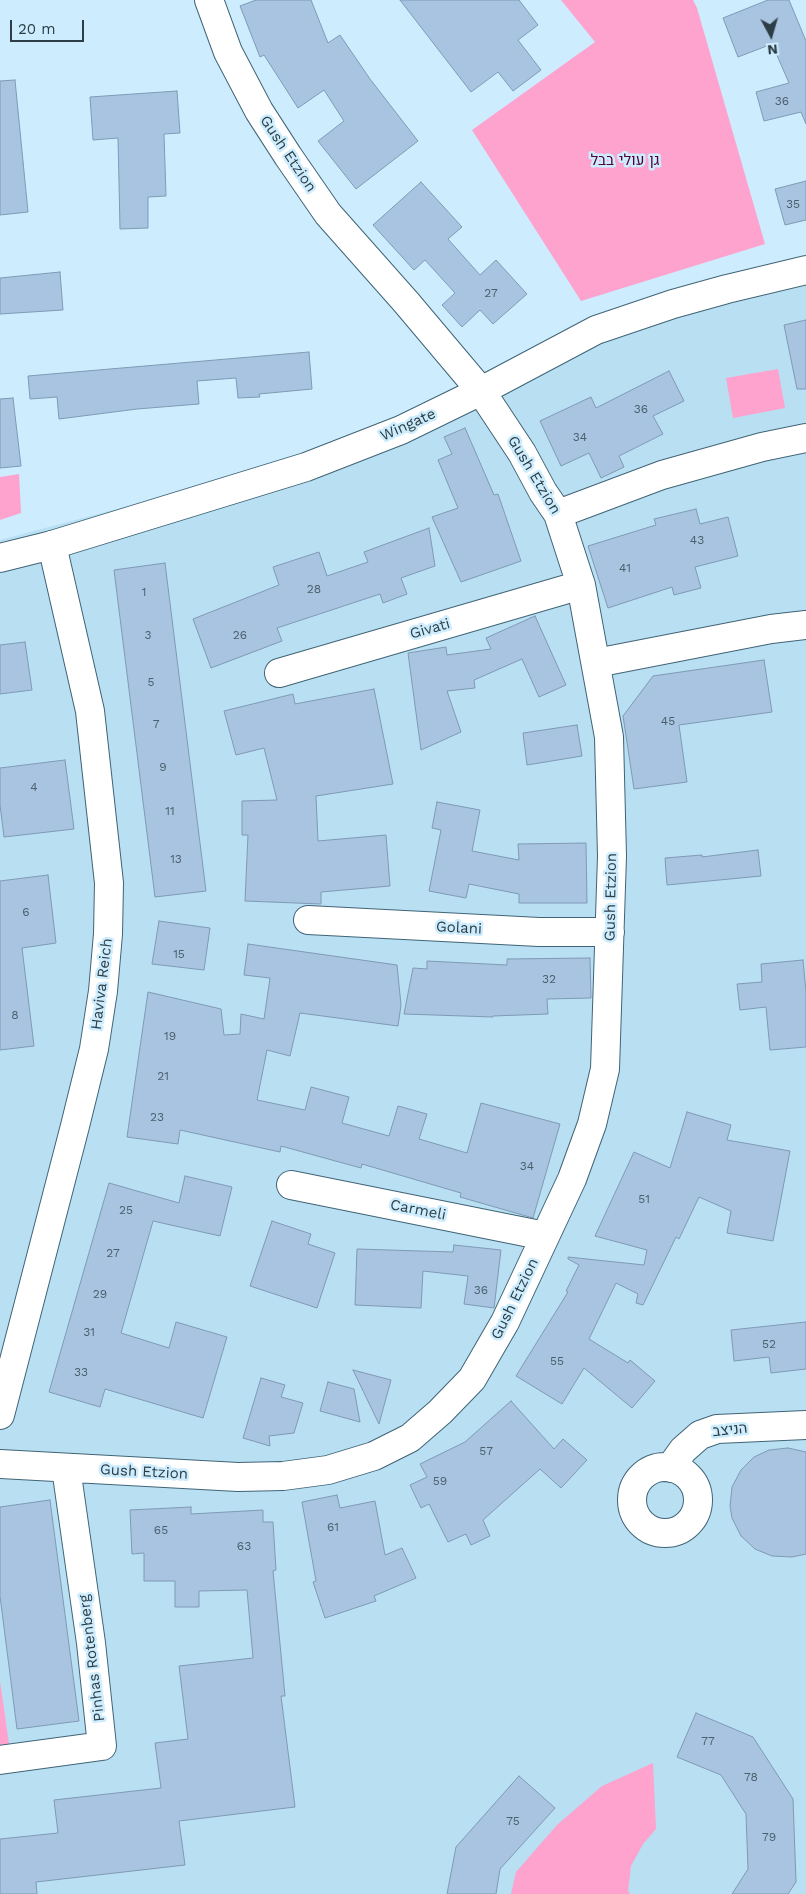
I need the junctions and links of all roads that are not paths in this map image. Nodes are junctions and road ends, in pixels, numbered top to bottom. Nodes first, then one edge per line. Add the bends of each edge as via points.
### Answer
1 (209, 0) edge
2 (806, 270) edge
3 (481, 391) junction
4 (806, 438) edge
5 (558, 514) junction
6 (52, 545) junction
7 (0, 558) edge
8 (581, 585) junction
9 (806, 626) edge
10 (596, 663) junction
11 (279, 674) dead end
12 (308, 920) dead end
13 (610, 932) junction
14 (291, 1185) dead end
15 (545, 1236) junction
16 (0, 1415) edge
17 (806, 1425) edge
18 (0, 1464) edge
19 (66, 1468) junction
20 (670, 1468) dead end
21 (0, 1760) edge

1 - 3 street, Gush Etzion via 228,52 259,111 323,207
2 - 3 street, Wingate via 727,288 596,330
3 - 5 street, Gush Etzion
3 - 6 street, Wingate via 401,430 306,467
4 - 5 street via 662,475
5 - 8 street, Gush Etzion
6 - 7 street, Wingate
6 - 16 street, Haviva Reich via 90,711 109,883 108,934 94,1049
8 - 10 street, Gush Etzion
8 - 11 street, Givati
9 - 10 street via 771,629
10 - 13 street, Gush Etzion via 609,737
12 - 13 street, Golani via 539,932
13 - 15 street, Gush Etzion via 605,1069 592,1124 572,1179
14 - 15 street, Carmeli
15 - 19 street, Gush Etzion via 506,1322 472,1379 410,1438 374,1456 328,1470 283,1476 238,1477
17 - 20 street, הניצב via 717,1429 700,1434
18 - 19 street, Gush Etzion
19 - 21 street, Pinhas Rotenberg via 102,1746

